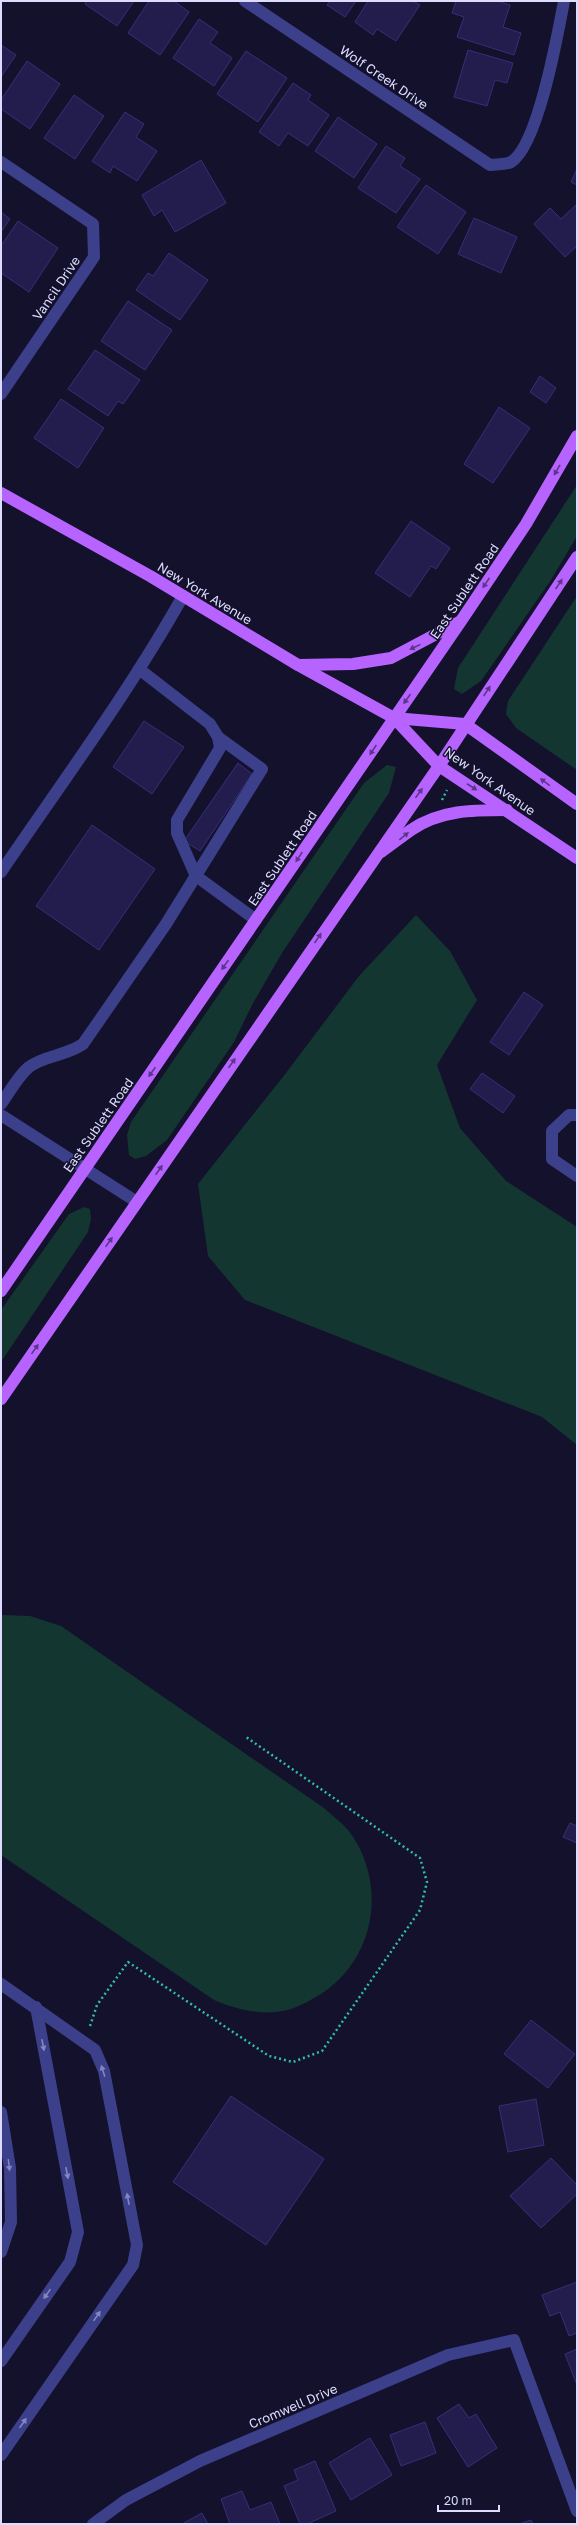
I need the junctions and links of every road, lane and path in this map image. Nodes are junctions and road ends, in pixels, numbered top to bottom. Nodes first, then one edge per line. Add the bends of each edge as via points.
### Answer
1 (245, 1) edge
2 (564, 1) edge
3 (1, 162) edge
4 (1, 394) edge
5 (577, 436) edge
6 (1, 493) edge
7 (577, 557) edge
8 (183, 596) junction
9 (461, 621) junction
10 (298, 665) junction
11 (139, 669) junction
12 (394, 718) junction
13 (465, 724) junction
14 (218, 736) junction
15 (439, 766) junction
16 (577, 804) edge
17 (507, 810) junction
18 (577, 858) edge
19 (372, 859) junction
20 (1, 872) edge
21 (196, 876) junction
22 (256, 920) junction
23 (1, 1104) edge
24 (1, 1115) edge
25 (577, 1115) edge
26 (85, 1168) junction
27 (577, 1176) edge
28 (137, 1202) junction
29 (1, 1291) edge
30 (1, 1399) edge
31 (246, 1737) dead end
32 (1, 1984) edge
33 (36, 2007) junction
34 (84, 2042) junction
35 (1, 2112) edge
36 (1, 2252) edge
37 (1, 2361) edge
38 (1, 2455) edge
39 (577, 2511) edge
40 (93, 2524) edge

1 - 2 street, Wolf Creek Drive via 490,165 511,162 526,145 551,66
3 - 4 street, Vancil Drive via 93,224 94,257
5 -> 9 main road, East Sublett Road via 526,524
6 - 8 main road, New York Avenue
13 -> 7 main road
8 - 10 main road, New York Avenue
8 - 11 street
9 -> 10 main road via 391,658 353,664
9 -> 12 main road, East Sublett Road
10 - 12 main road, New York Avenue
11 - 14 street via 210,724
11 - 20 street
12 - 13 main road, New York Avenue
12 - 15 main road, New York Avenue
12 -> 22 main road, East Sublett Road
13 - 15 main road
16 -> 13 main road
14 - 21 street via 220,748 177,820 177,834
14 - 21 street via 262,769
15 -> 17 main road, New York Avenue
19 -> 15 main road
17 - 18 main road, New York Avenue
19 -> 17 main road via 411,829 430,820 454,812
28 -> 19 main road
21 - 22 street
21 - 23 street via 83,1044 71,1052 29,1067
22 -> 26 main road, East Sublett Road
24 - 26 street
25 - 27 street via 569,1115 552,1131 552,1159
26 - 28 street
26 - 29 main road, East Sublett Road
30 -> 28 main road
31 - 34 path via 420,1858 427,1882 420,1910 322,2052 293,2062 269,2056 128,1962 97,2006
32 - 33 street
33 - 34 street
33 -> 37 street via 78,2232 70,2262
38 -> 34 street via 133,2265 137,2245 104,2071 95,2050
35 -> 36 street via 10,2168 11,2222
39 - 40 street, Cromwell Drive via 514,2340 448,2354 200,2461 126,2500

